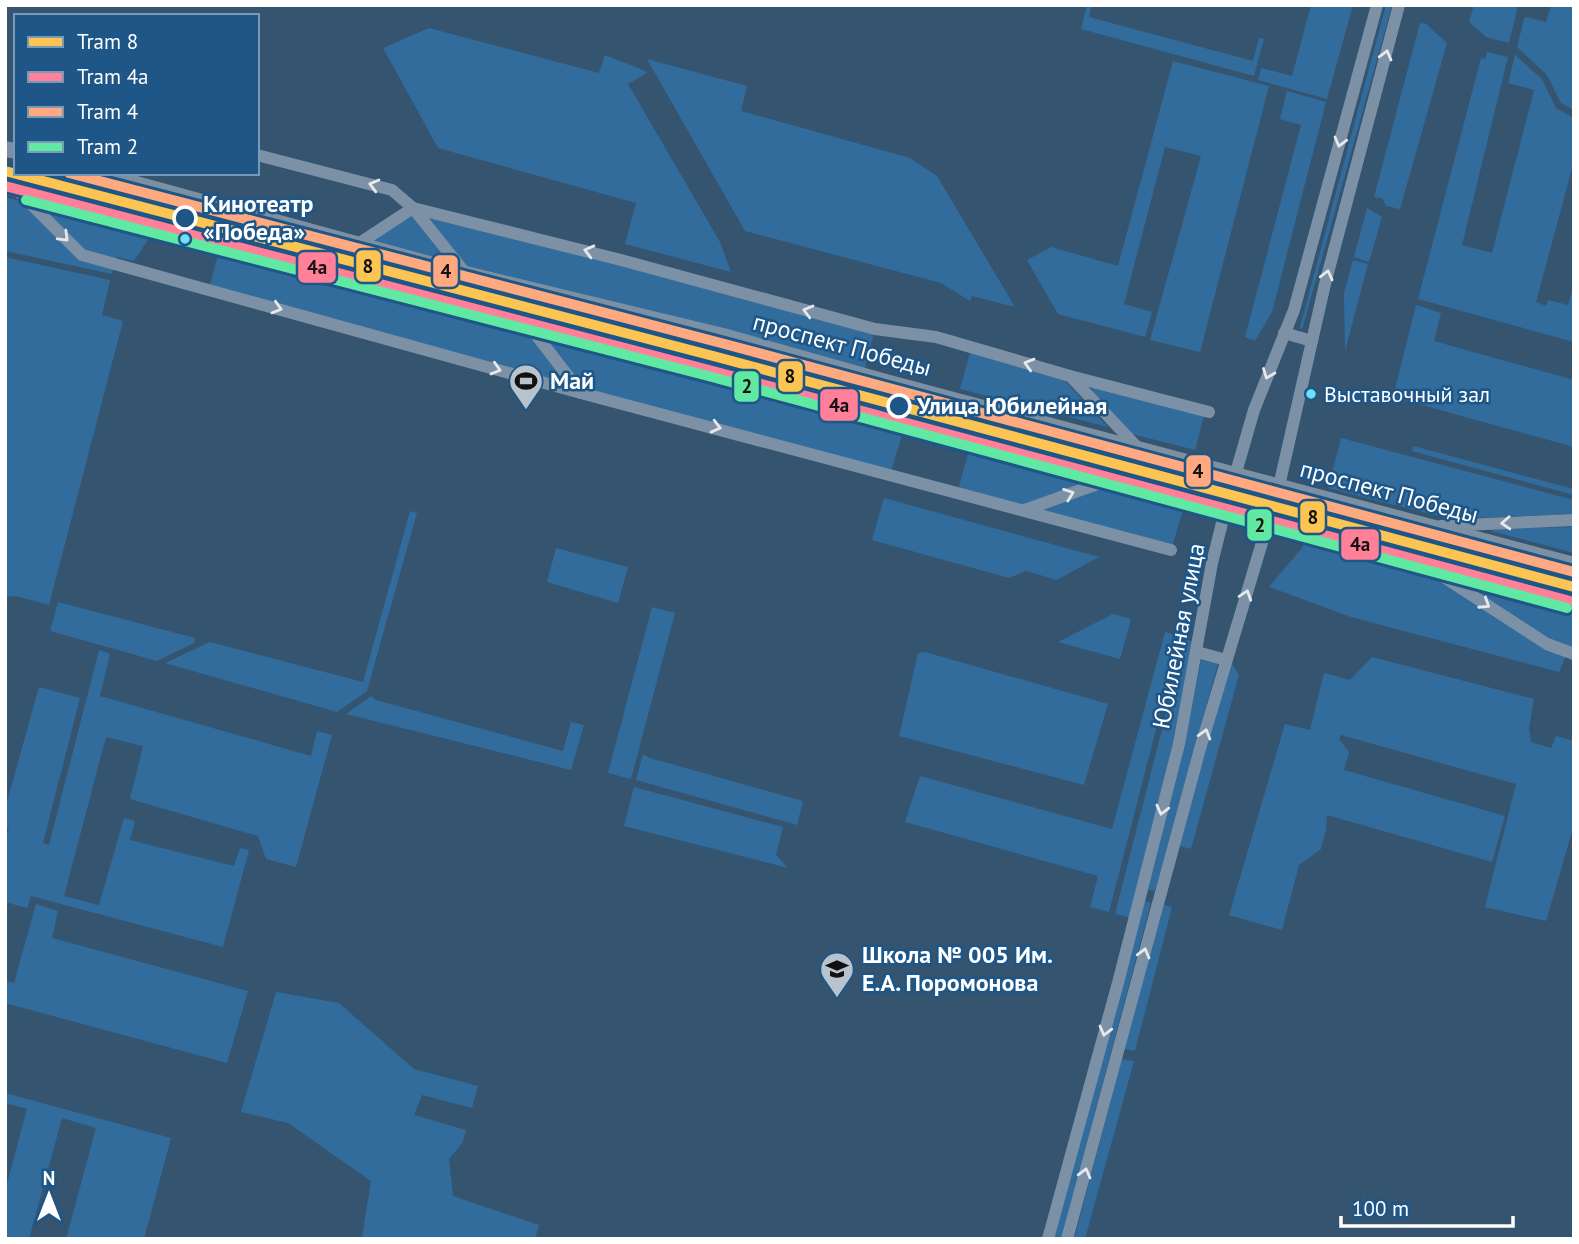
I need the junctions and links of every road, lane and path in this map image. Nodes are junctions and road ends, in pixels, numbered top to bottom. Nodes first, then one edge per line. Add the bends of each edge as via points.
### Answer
1 (1377, 5) edge
2 (1399, 5) edge
3 (259, 156) edge
4 (103, 175) edge
5 (10, 187) edge
6 (413, 208) junction
7 (358, 244) junction
8 (466, 274) junction
9 (527, 323) junction
10 (1284, 333) junction
11 (1312, 341) junction
12 (1070, 376) junction
13 (581, 393) junction
14 (1209, 412) dead end
15 (1138, 448) junction
16 (1235, 474) junction
17 (1114, 478) junction
18 (1279, 486) junction
19 (1226, 507) junction
20 (1024, 510) junction
21 (1270, 519) junction
22 (1574, 520) edge
23 (1433, 527) junction
24 (1171, 550) dead end
25 (1407, 553) junction
26 (1574, 565) edge
27 (1574, 600) edge
28 (1197, 652) junction
29 (1574, 654) edge
30 (1226, 660) junction
31 (1141, 894) junction
32 (1159, 899) junction
33 (1048, 1239) edge
34 (1067, 1239) edge

1 -> 10 street, Юбилейная улица via 1300,290
11 -> 2 street, Юбилейная улица
6 -> 3 street via 392,190
4 - 7 main road, проспект Победы
5 - 9 main road
5 -> 13 street via 82,255
6 - 7 street
6 - 8 street
12 -> 6 street via 936,337 875,329
7 - 8 main road, проспект Победы
8 - 15 main road, проспект Победы via 723,336
9 - 13 street
9 - 17 main road
10 - 11 street
10 -> 16 street, Юбилейная улица
11 - 18 street, Юбилейная улица
12 - 14 street
12 - 15 street
13 -> 20 street
15 - 16 main road, проспект Победы
16 - 18 main road, проспект Победы
16 - 19 street, Юбилейная улица
17 - 19 main road
20 -> 17 street
18 - 21 street, Юбилейная улица
18 - 23 main road, проспект Победы
19 - 21 main road
19 - 28 street, Юбилейная улица
20 - 24 street
21 - 25 main road
30 -> 21 street, Юбилейная улица
22 -> 23 street
23 - 26 main road, проспект Победы
25 - 27 main road
25 -> 29 street via 1547,644
28 - 30 street
28 -> 31 street, Юбилейная улица
32 -> 30 street, Юбилейная улица
31 - 32 street
31 -> 33 street, Юбилейная улица
34 -> 32 street, Юбилейная улица

